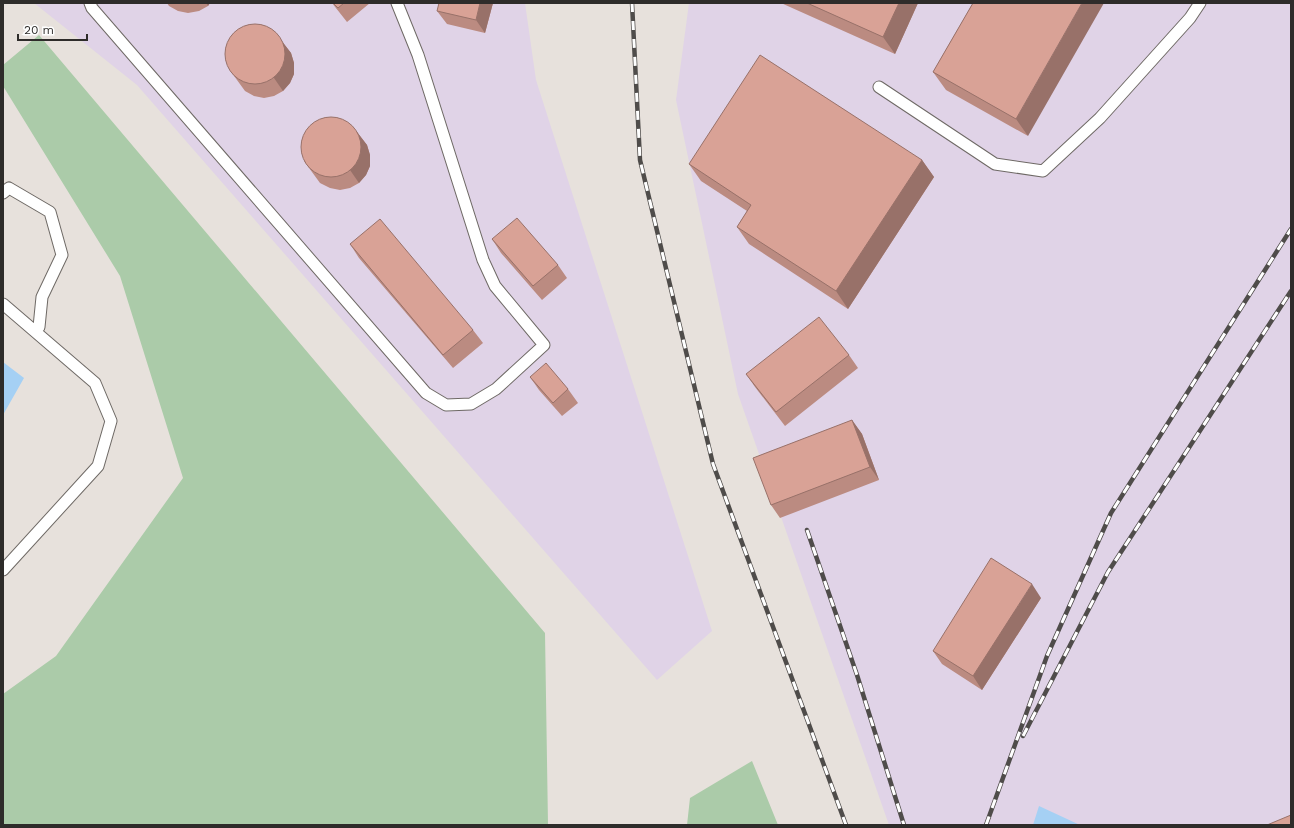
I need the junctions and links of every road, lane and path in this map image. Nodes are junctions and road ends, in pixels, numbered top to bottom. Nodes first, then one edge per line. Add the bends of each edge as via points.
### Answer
1 (90, 3) edge
2 (397, 3) edge
3 (1200, 3) edge
4 (879, 87) dead end
5 (3, 193) edge
6 (3, 304) edge
7 (40, 327) dead end
8 (3, 570) edge

1 - 2 lane via 426,393 446,404 471,404 496,389 544,345 495,286 483,260 418,55
3 - 4 lane via 1190,18 1100,118 1043,171 995,164
5 - 7 lane via 9,188 50,212 62,255 42,297
6 - 8 lane via 95,383 111,421 98,466

